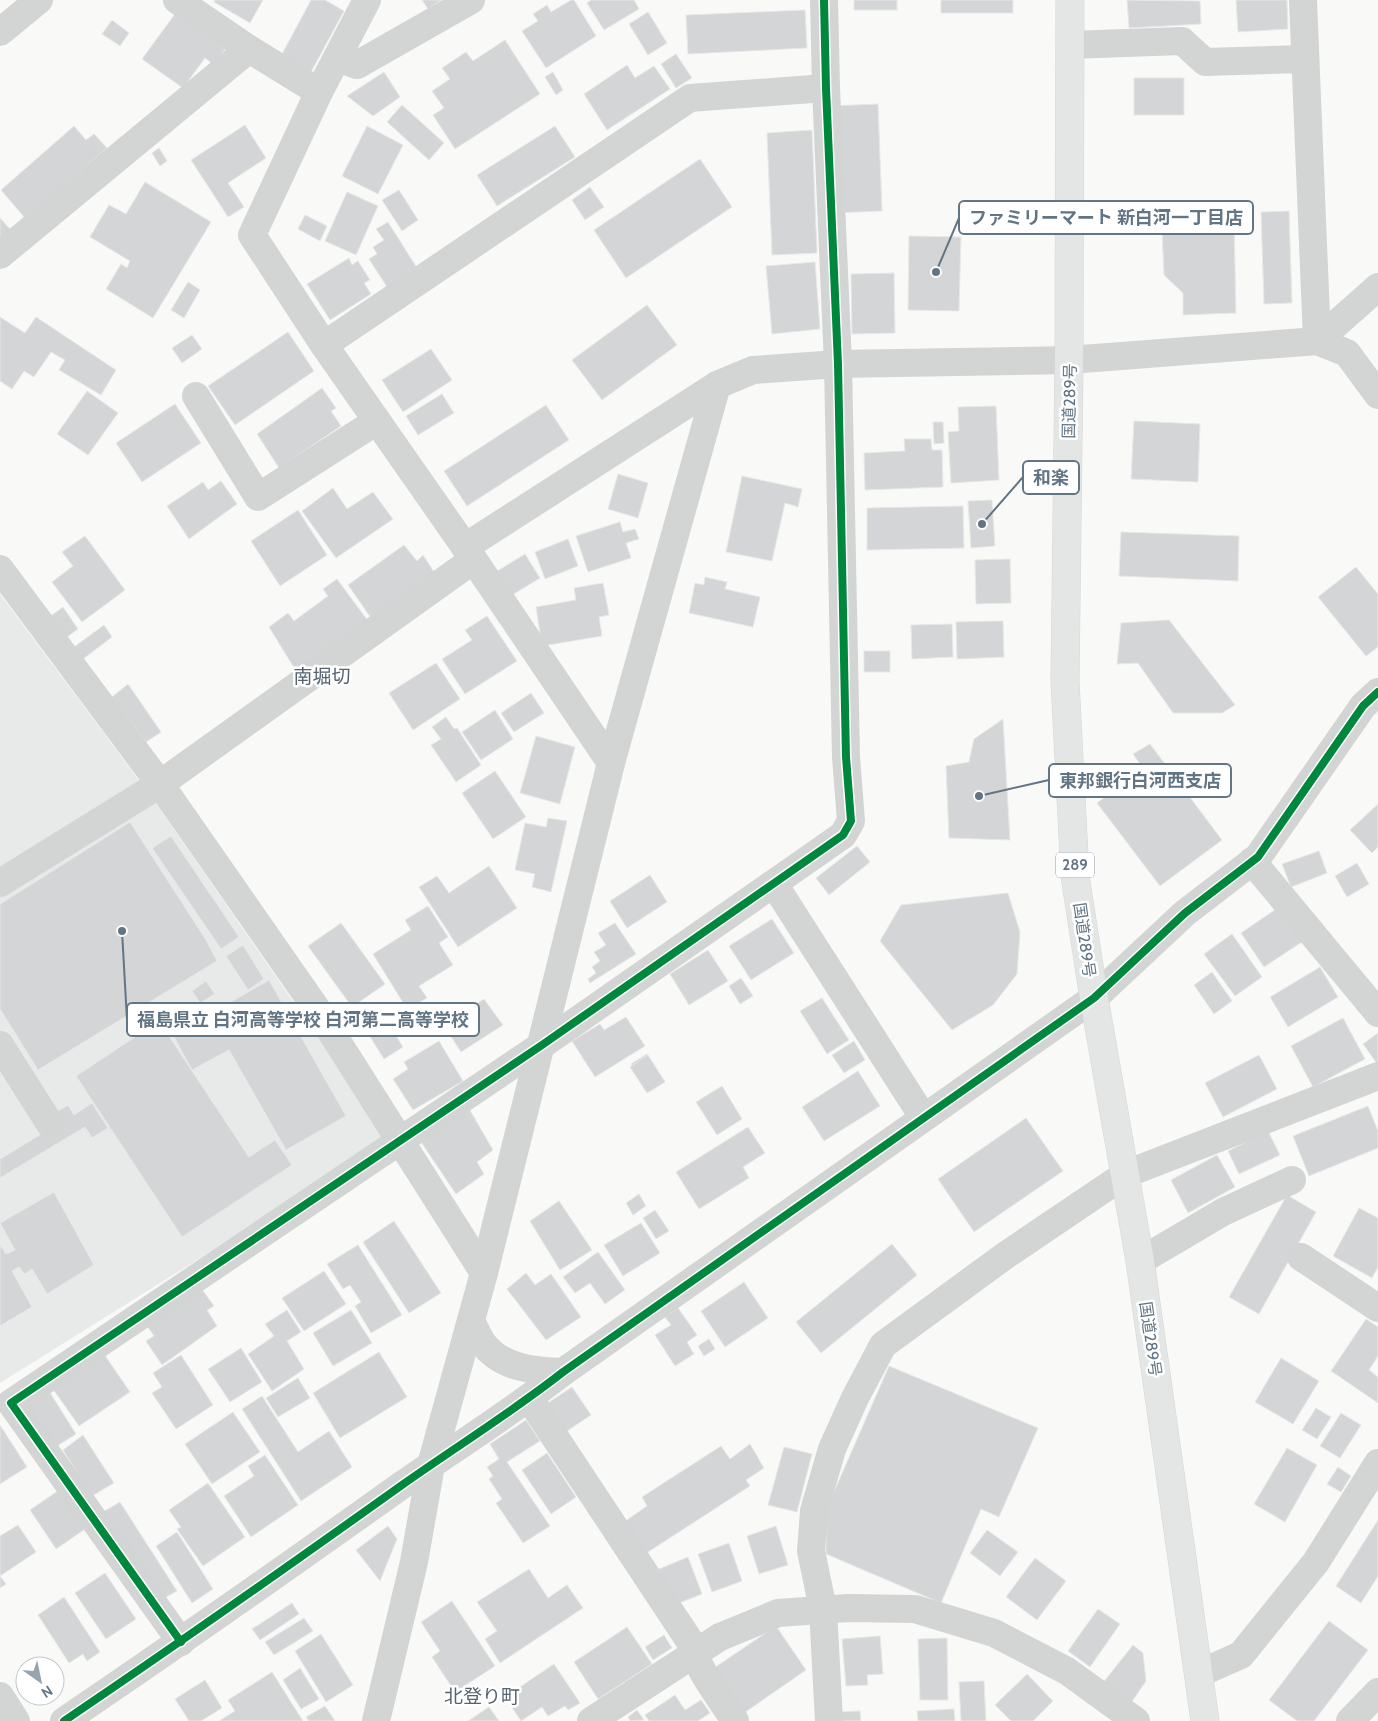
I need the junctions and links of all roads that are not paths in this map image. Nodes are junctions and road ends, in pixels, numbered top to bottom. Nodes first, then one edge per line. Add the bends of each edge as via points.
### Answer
1 (39, 0) edge
2 (178, 0) edge
3 (367, 0) edge
4 (470, 0) edge
5 (824, 0) edge
6 (1070, 0) edge
7 (1303, 0) edge
8 (0, 32) edge
9 (1070, 45) junction
10 (249, 49) junction
11 (337, 58) junction
12 (1305, 59) junction
13 (826, 88) junction
14 (320, 92) junction
15 (0, 255) edge
16 (1378, 288) edge
17 (1317, 341) junction
18 (324, 345) junction
19 (1069, 360) junction
20 (838, 364) junction
21 (717, 385) junction
22 (1378, 395) edge
23 (196, 396) dead end
24 (377, 421) junction
25 (469, 553) junction
26 (0, 569) edge
27 (1378, 692) edge
28 (611, 763) junction
29 (160, 784) junction
30 (1252, 861) junction
31 (0, 883) edge
32 (774, 884) junction
33 (1094, 998) junction
34 (1378, 1013) edge
35 (0, 1044) edge
36 (542, 1045) junction
37 (1378, 1076) edge
38 (923, 1117) junction
39 (50, 1124) dead end
40 (400, 1140) junction
41 (1126, 1174) junction
42 (1292, 1180) dead end
43 (1301, 1256) dead end
44 (1140, 1261) junction
45 (484, 1273) junction
46 (1378, 1308) edge
47 (471, 1321) junction
48 (563, 1372) junction
49 (529, 1398) junction
50 (431, 1464) junction
51 (1377, 1466) edge
52 (823, 1609) junction
53 (181, 1642) junction
54 (693, 1654) junction
55 (1198, 1674) junction
56 (1378, 1692) edge
57 (0, 1696) edge
58 (16, 1721) edge
59 (64, 1721) edge
60 (376, 1721) edge
61 (591, 1721) edge
62 (735, 1721) edge
63 (829, 1721) edge
64 (1136, 1721) edge
65 (1205, 1721) edge
66 (1350, 1721) edge

1 - 8 street
2 - 10 street
3 - 11 street
4 - 11 street via 357,65
5 - 13 street
6 - 9 highway, 国道289号 / 289
7 - 12 street
9 - 12 street via 1182,41 1206,62
9 - 19 highway, 国道289号 / 289
10 - 14 street
10 - 15 street
11 - 14 street
12 - 17 street
13 - 18 street via 690,98
13 - 20 street
14 - 18 street via 252,235
16 - 17 street
17 - 19 street
17 - 22 street via 1347,353
18 - 24 street
19 - 20 street
19 - 33 highway, 国道289号 / 289 via 1065,681 1075,876
20 - 21 street via 752,370
20 - 32 street via 846,757 851,821 843,834
21 - 25 street
21 - 28 street
23 - 24 street via 258,497
24 - 25 street
25 - 28 street
25 - 29 street
26 - 29 street
27 - 30 street via 1363,706 1258,857
28 - 36 street
29 - 31 street
29 - 40 street via 316,1008
30 - 33 street via 1184,913
30 - 34 street
32 - 36 street
32 - 38 street
33 - 38 street
33 - 41 highway, 国道289号 / 289
35 - 39 street
36 - 40 street
36 - 45 street
37 - 41 street
38 - 48 street
40 - 45 street
40 - 53 street via 11,1403
41 - 44 highway, 国道289号 / 289
41 - 52 street via 1006,1255 883,1345 832,1449 814,1511 811,1551
42 - 44 street via 1222,1212
43 - 46 street
44 - 55 highway, 国道289号 / 289
45 - 47 street
47 - 48 street via 482,1342 496,1357 512,1365 543,1372
47 - 50 street
48 - 49 street
49 - 50 street
49 - 54 street via 689,1640
50 - 53 street
50 - 60 street via 414,1562
51 - 55 street via 1316,1562 1241,1655
52 - 54 street via 778,1613 720,1637
52 - 63 street
52 - 64 street via 916,1608 994,1633 1067,1671
53 - 59 street
54 - 61 street
54 - 62 street
55 - 65 highway, 国道289号 / 289
56 - 66 street
57 - 58 street

